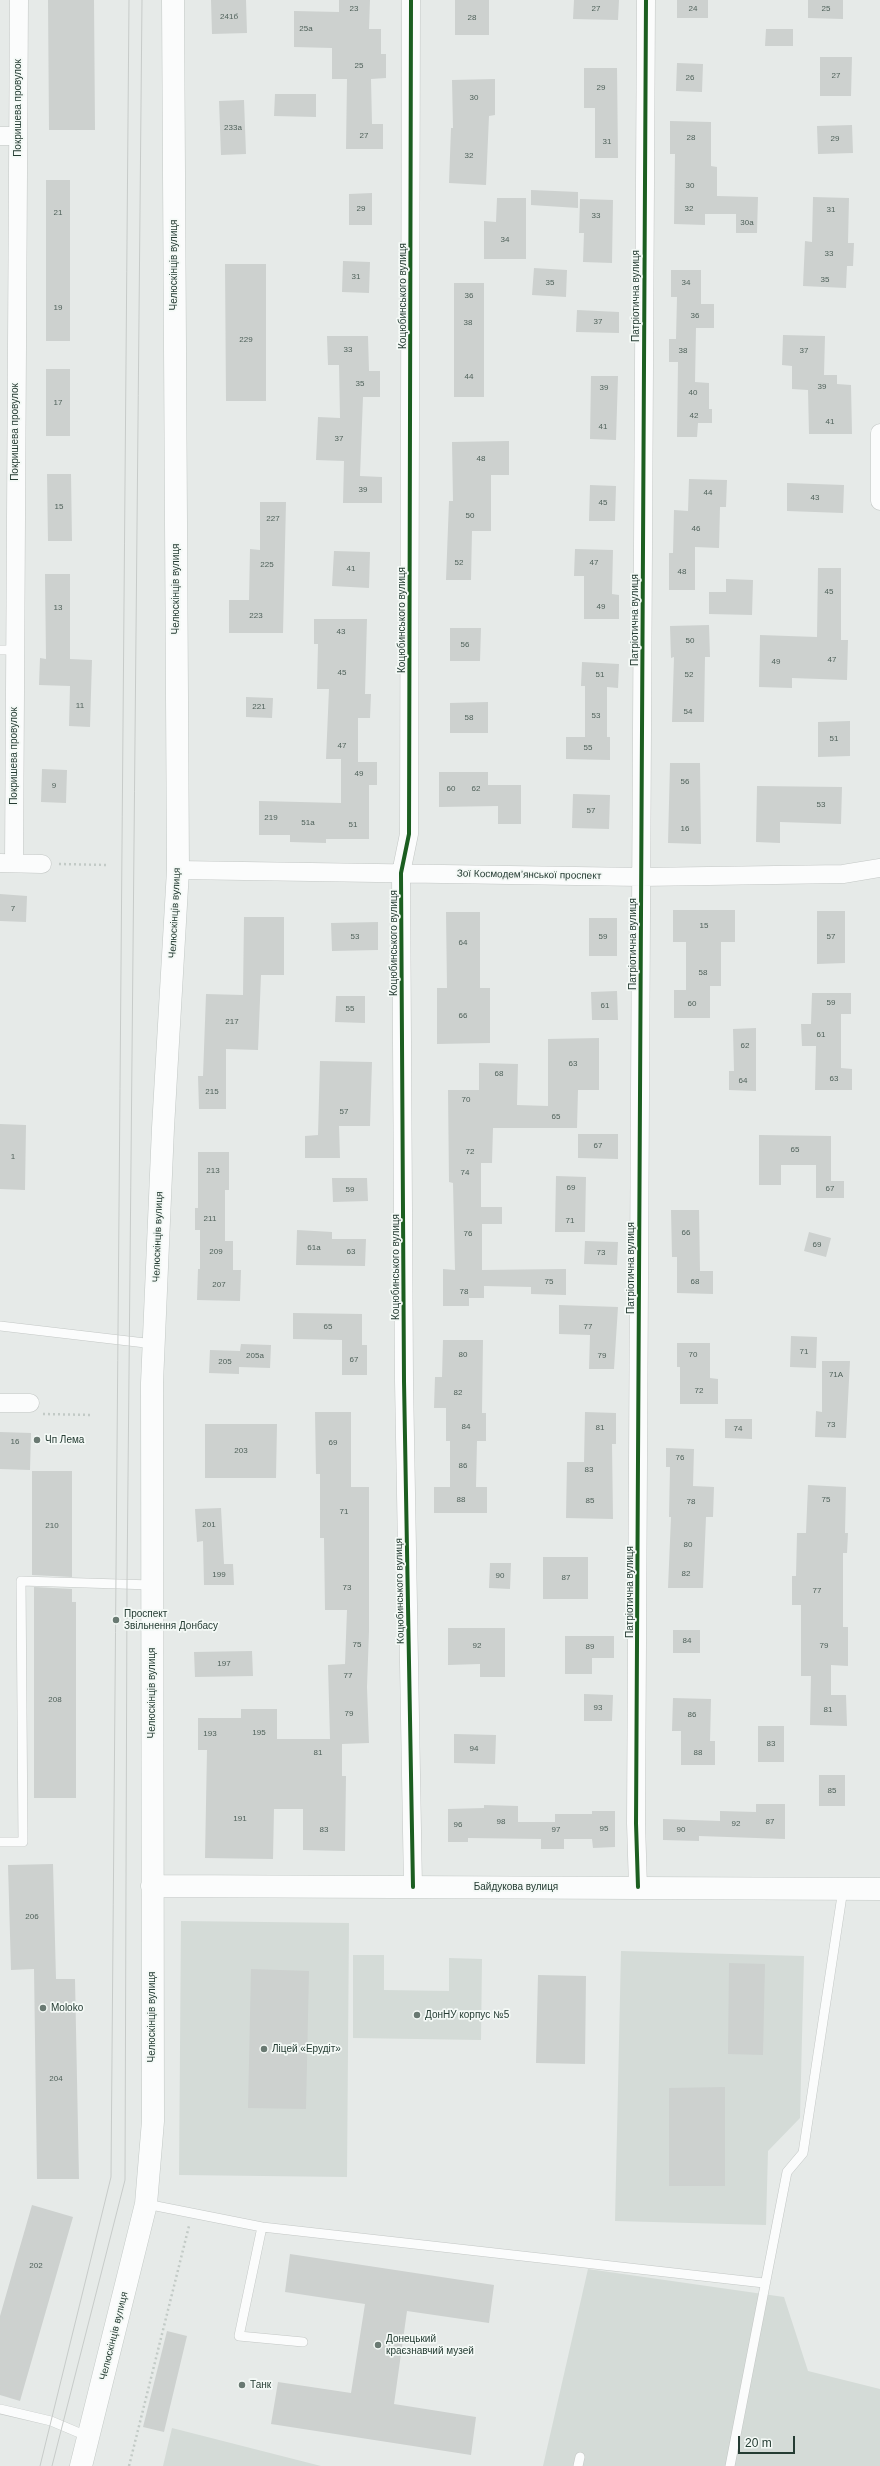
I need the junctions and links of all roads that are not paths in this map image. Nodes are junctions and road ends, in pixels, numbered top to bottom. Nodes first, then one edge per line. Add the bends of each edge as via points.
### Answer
1 (19, 0) edge
2 (173, 0) edge
3 (412, 0) edge
4 (646, 0) edge
5 (0, 136) edge
6 (18, 136) junction
7 (880, 433) edge
8 (880, 471) edge
9 (880, 500) edge
10 (7, 650) edge
11 (7, 863) edge
12 (42, 864) road end
13 (880, 868) edge
14 (178, 870) junction
15 (401, 873) junction
16 (641, 877) junction
17 (0, 1326) edge
18 (154, 1344) junction
19 (0, 1403) edge
20 (30, 1403) dead end
21 (152, 1585) junction
22 (0, 1842) edge
23 (152, 1886) junction
24 (413, 1887) junction
25 (638, 1887) junction
26 (843, 1889) junction
27 (880, 1889) edge
28 (146, 2204) junction
29 (262, 2227) junction
30 (764, 2283) junction
31 (303, 2342) dead end
32 (0, 2409) edge
33 (89, 2437) junction
34 (81, 2466) edge
35 (730, 2466) edge

1 - 6 street, Покришева провулок
2 - 14 main road, Челюскінців вулиця
3 - 15 street, Коцюбинського вулиця via 409,834
4 - 16 street, Патріотична вулиця
5 - 6 street
6 - 10 street, Покришева провулок
7 - 8 street
8 - 9 street
10 - 11 street, Покришева провулок
11 - 12 street
13 - 16 street, Зої Космодем’янської проспект via 842,874
14 - 15 street, Зої Космодем’янської проспект
14 - 18 main road, Челюскінців вулиця
15 - 16 street, Зої Космодем’янської проспект
15 - 24 street, Коцюбинського вулиця via 404,1381
16 - 25 street, Патріотична вулиця via 636,1807
17 - 18 lane
18 - 21 main road, Челюскінців вулиця
19 - 20 street
21 - 22 lane via 21,1581 23,1842
21 - 23 main road, Челюскінців вулиця
23 - 24 main road, Байдукова вулиця
23 - 28 main road, Челюскінців вулиця via 153,2121
24 - 25 main road, Байдукова вулиця
25 - 26 main road, Байдукова вулиця
26 - 27 main road, Байдукова вулиця
26 - 30 lane via 803,2153 787,2172
28 - 29 lane
28 - 33 main road, Челюскінців вулиця
29 - 30 lane
29 - 31 lane via 239,2336
30 - 35 lane
32 - 33 lane via 51,2421
33 - 34 main road, Челюскінців вулиця

